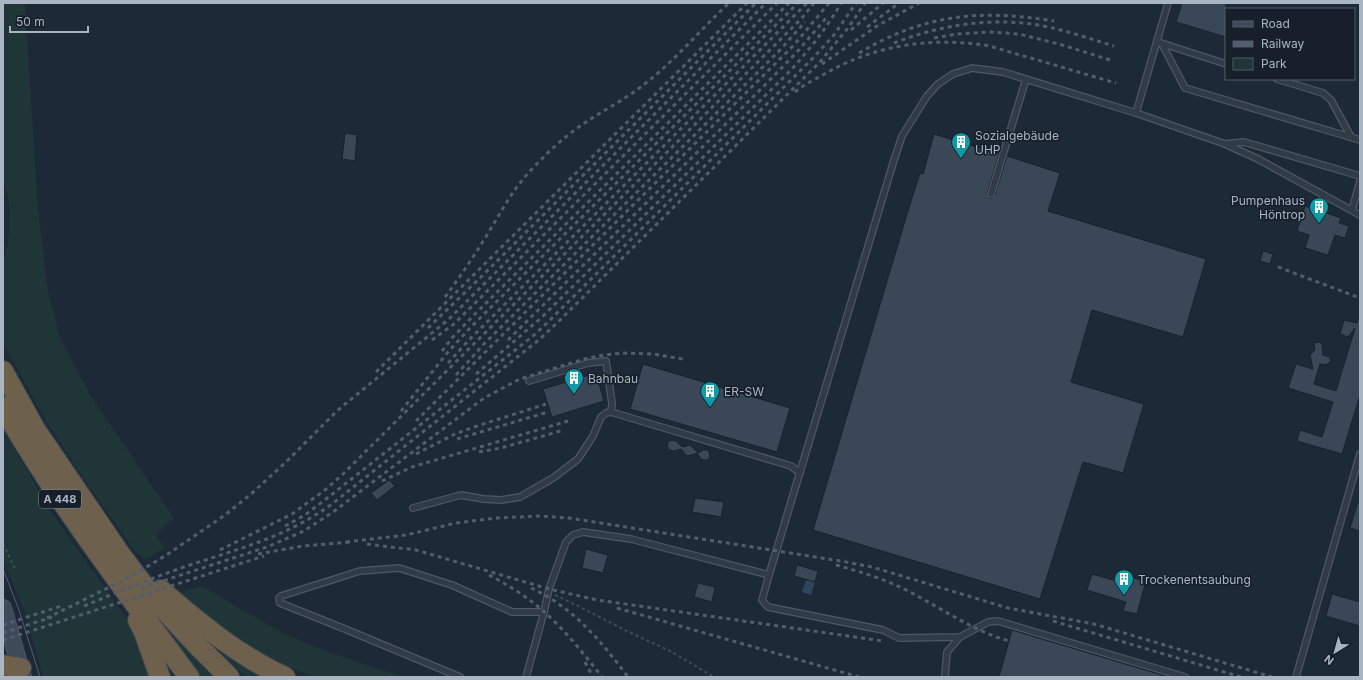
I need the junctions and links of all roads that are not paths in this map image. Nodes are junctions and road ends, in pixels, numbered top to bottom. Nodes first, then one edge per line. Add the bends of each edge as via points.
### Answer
1 (1168, 3) edge
2 (1159, 43) junction
3 (1225, 64) edge
4 (1026, 79) junction
5 (1280, 80) edge
6 (1136, 114) junction
7 (1351, 137) junction
8 (1360, 140) edge
9 (1225, 144) junction
10 (1360, 176) edge
11 (1360, 181) edge
12 (991, 194) dead end
13 (1352, 210) junction
14 (1360, 215) edge
15 (3, 371) edge
16 (529, 381) dead end
17 (3, 407) edge
18 (611, 412) junction
19 (1360, 454) edge
20 (1358, 466) edge
21 (64, 473) junction
22 (800, 473) junction
23 (413, 508) dead end
24 (769, 575) junction
25 (123, 588) junction
26 (3, 608) edge
27 (544, 612) junction
28 (960, 637) junction
29 (11, 672) edge
30 (160, 677) edge
31 (189, 677) edge
32 (229, 677) edge
33 (285, 677) edge
34 (460, 677) edge
35 (526, 677) edge
36 (946, 677) edge
37 (1185, 677) edge
38 (1296, 677) edge

1 - 2 lane
2 - 3 lane
2 - 6 lane
2 - 7 lane via 1185,88
4 - 6 lane
4 - 12 lane
4 - 22 lane via 1003,72 972,68 953,74 938,84 927,96 902,136 878,208
5 - 7 lane via 1323,93 1331,100
6 - 9 lane
7 - 8 lane
9 - 10 lane via 1244,142
9 - 13 lane
11 - 13 lane
13 - 14 lane
15 - 21 highway, A 448 via 35,429
16 - 18 lane via 588,363 606,361
17 - 25 highway, A 448 via 82,532
18 - 22 lane via 791,466
18 - 23 lane via 601,417 593,436 578,458 553,478 520,497 501,500 461,495
19 - 20 lane
20 - 38 lane
21 - 32 highway, A 448 via 155,600
21 - 33 highway via 160,589 199,623 262,666
22 - 24 lane
24 - 27 lane via 631,540 583,532 573,535 566,542 548,592
24 - 28 lane via 762,600 768,608 883,630 899,638
25 - 30 highway via 144,632
25 - 31 highway
26 - 29 main road
27 - 34 lane via 512,612 452,585 399,568 360,571 278,598 280,603
27 - 35 lane
28 - 36 lane via 948,652
28 - 37 lane via 988,622 998,621

